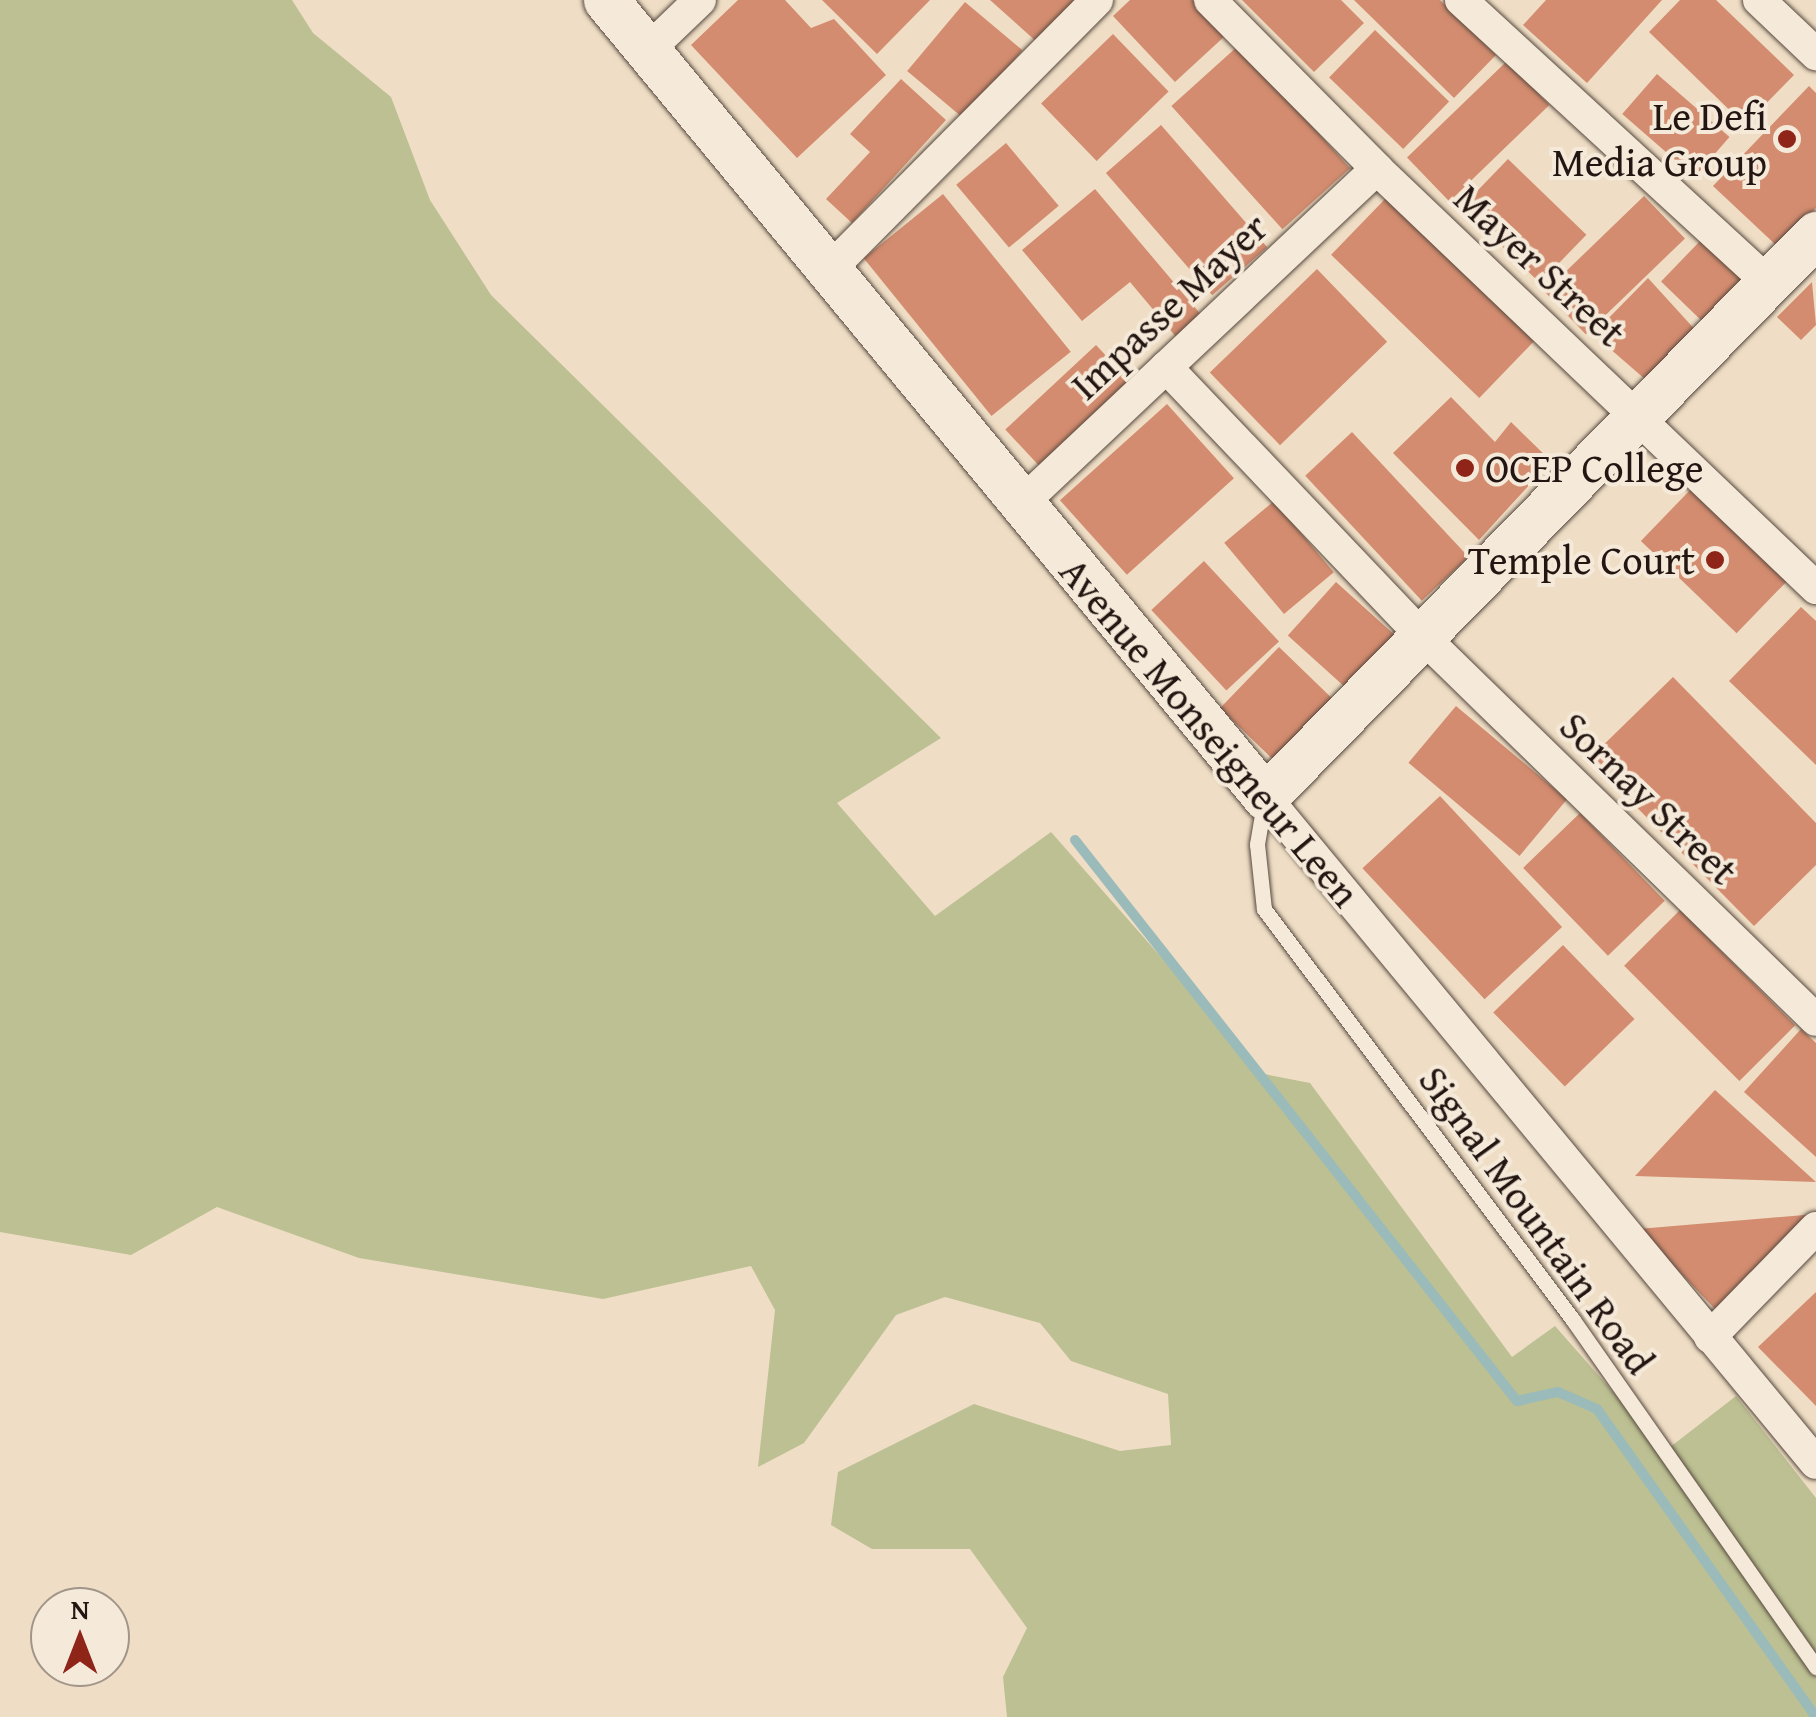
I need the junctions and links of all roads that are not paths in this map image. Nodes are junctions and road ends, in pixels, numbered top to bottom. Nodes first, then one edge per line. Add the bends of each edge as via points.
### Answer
1 (606, 0) edge
2 (700, 0) edge
3 (1098, 0) edge
4 (1210, 0) edge
5 (1461, 0) edge
6 (1758, 0) edge
7 (646, 52) junction
8 (1816, 54) edge
9 (1377, 169) junction
10 (1816, 234) edge
11 (830, 270) junction
12 (1768, 282) junction
13 (1166, 367) junction
14 (1638, 414) junction
15 (1020, 504) junction
16 (1816, 588) edge
17 (1422, 636) junction
18 (1265, 798) junction
19 (1816, 1020) edge
20 (1816, 1228) edge
21 (1710, 1337) junction
22 (1816, 1463) edge
23 (1816, 1667) edge

1 - 7 main road, Avenue Monseigneur Leen
2 - 7 street
3 - 11 street
4 - 9 street, Mayer Street
5 - 12 street
6 - 8 street
7 - 11 main road, Avenue Monseigneur Leen
9 - 13 street, Impasse Mayer
9 - 14 street, Mayer Street
10 - 12 main road
11 - 15 main road, Avenue Monseigneur Leen
12 - 14 main road
13 - 15 street, Impasse Mayer
13 - 17 street, Sornay Street
14 - 16 street, Mayer Street
14 - 17 main road
15 - 18 main road, Avenue Monseigneur Leen
17 - 18 main road
17 - 19 street, Sornay Street
18 - 21 street, Avenue Monseigneur Leen
18 - 23 lane, Signal Mountain Road via 1257,844 1264,909 1573,1320
20 - 21 street
21 - 22 street, Avenue Monseigneur Leen

